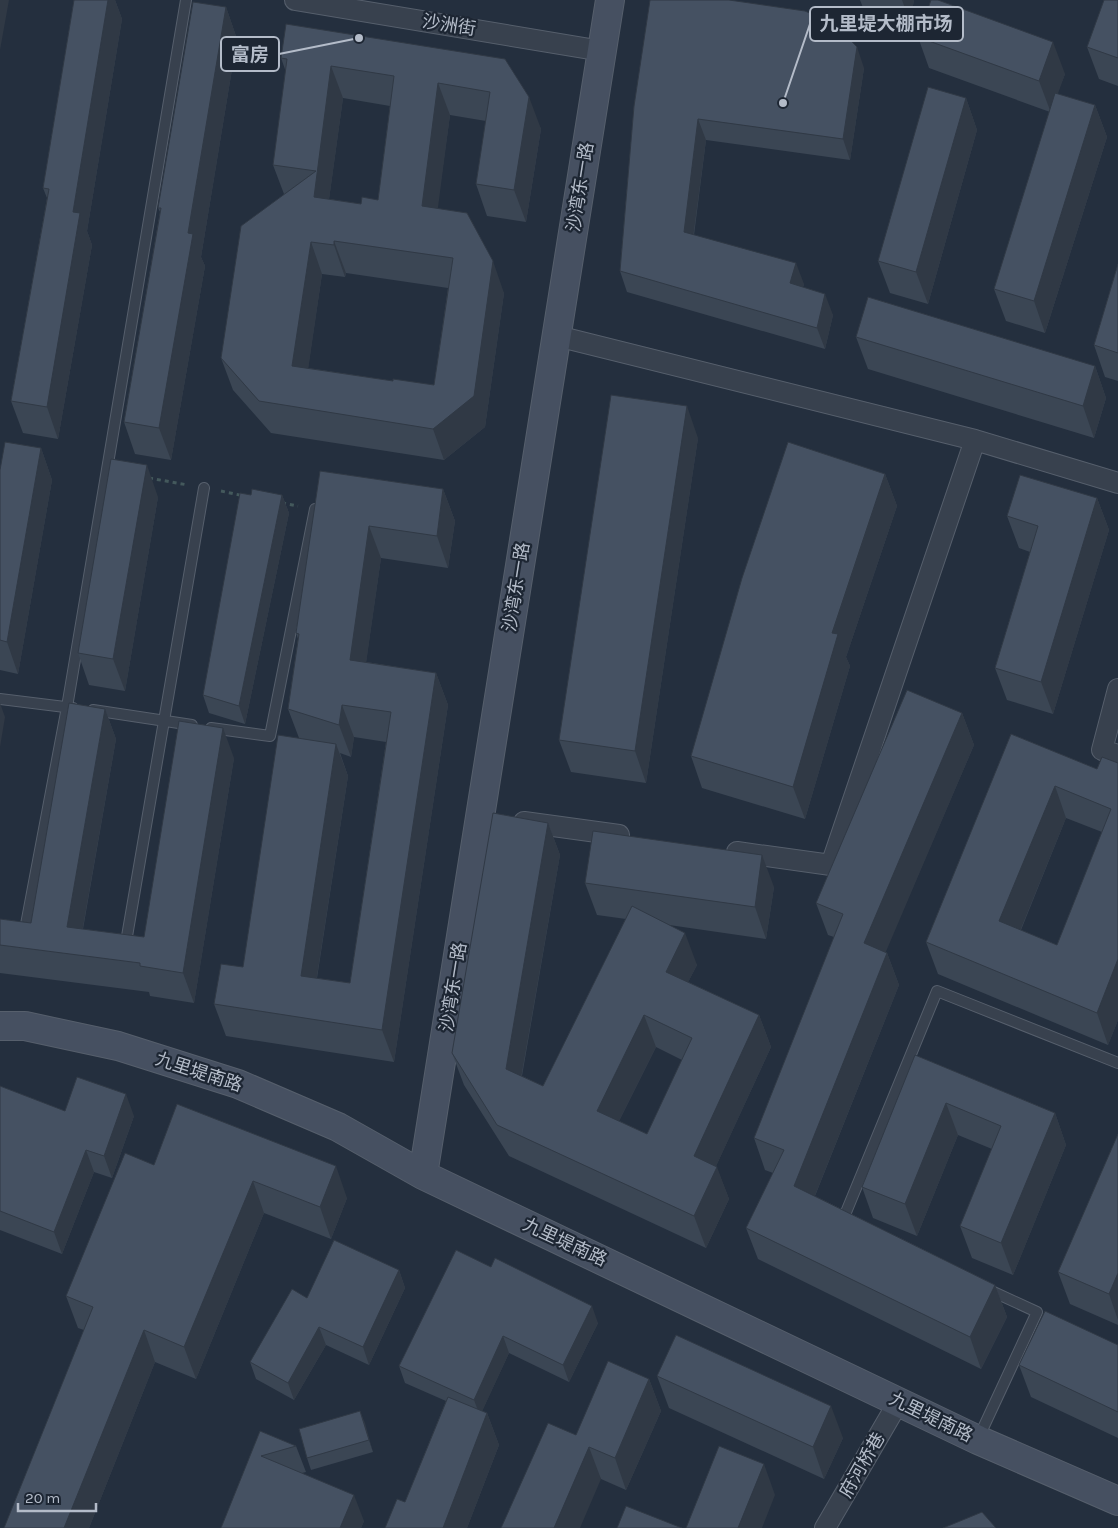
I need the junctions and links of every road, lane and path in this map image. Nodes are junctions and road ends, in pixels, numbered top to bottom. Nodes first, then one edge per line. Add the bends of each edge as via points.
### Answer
1 (186, 0) edge
2 (295, 0) edge
3 (610, 0) edge
4 (602, 51) junction
5 (557, 336) junction
6 (975, 440) junction
7 (1118, 483) edge
8 (204, 488) dead end
9 (315, 509) edge
10 (1118, 689) edge
11 (0, 699) edge
12 (67, 707) junction
13 (165, 721) junction
14 (1118, 755) edge
15 (496, 818) junction
16 (638, 838) edge
17 (717, 849) edge
18 (23, 941) edge
19 (124, 952) edge
20 (0, 1026) edge
21 (1118, 1063) edge
22 (423, 1175) junction
23 (849, 1226) edge
24 (975, 1283) edge
25 (899, 1401) junction
26 (978, 1440) junction
27 (1118, 1501) edge
28 (825, 1528) edge

1 - 12 lane
2 - 4 street, 沙洲街
3 - 4 street, 沙湾东一路
4 - 5 street, 沙湾东一路
5 - 6 street
5 - 15 street, 沙湾东一路
6 - 7 street
6 - 17 street via 831,865
8 - 13 lane
9 - 13 lane via 270,736
10 - 14 street via 1102,750
11 - 12 lane
12 - 13 lane
12 - 18 lane
13 - 19 lane
15 - 16 street
15 - 22 street, 沙湾东一路
20 - 22 street, 九里堤南路 via 24,1026 118,1046 238,1084 338,1127
21 - 23 lane via 937,991 840,1222
22 - 25 street, 九里堤南路
24 - 26 lane via 1037,1312
25 - 26 street, 九里堤南路
25 - 28 street, 府河桥巷
26 - 27 street, 九里堤南路

